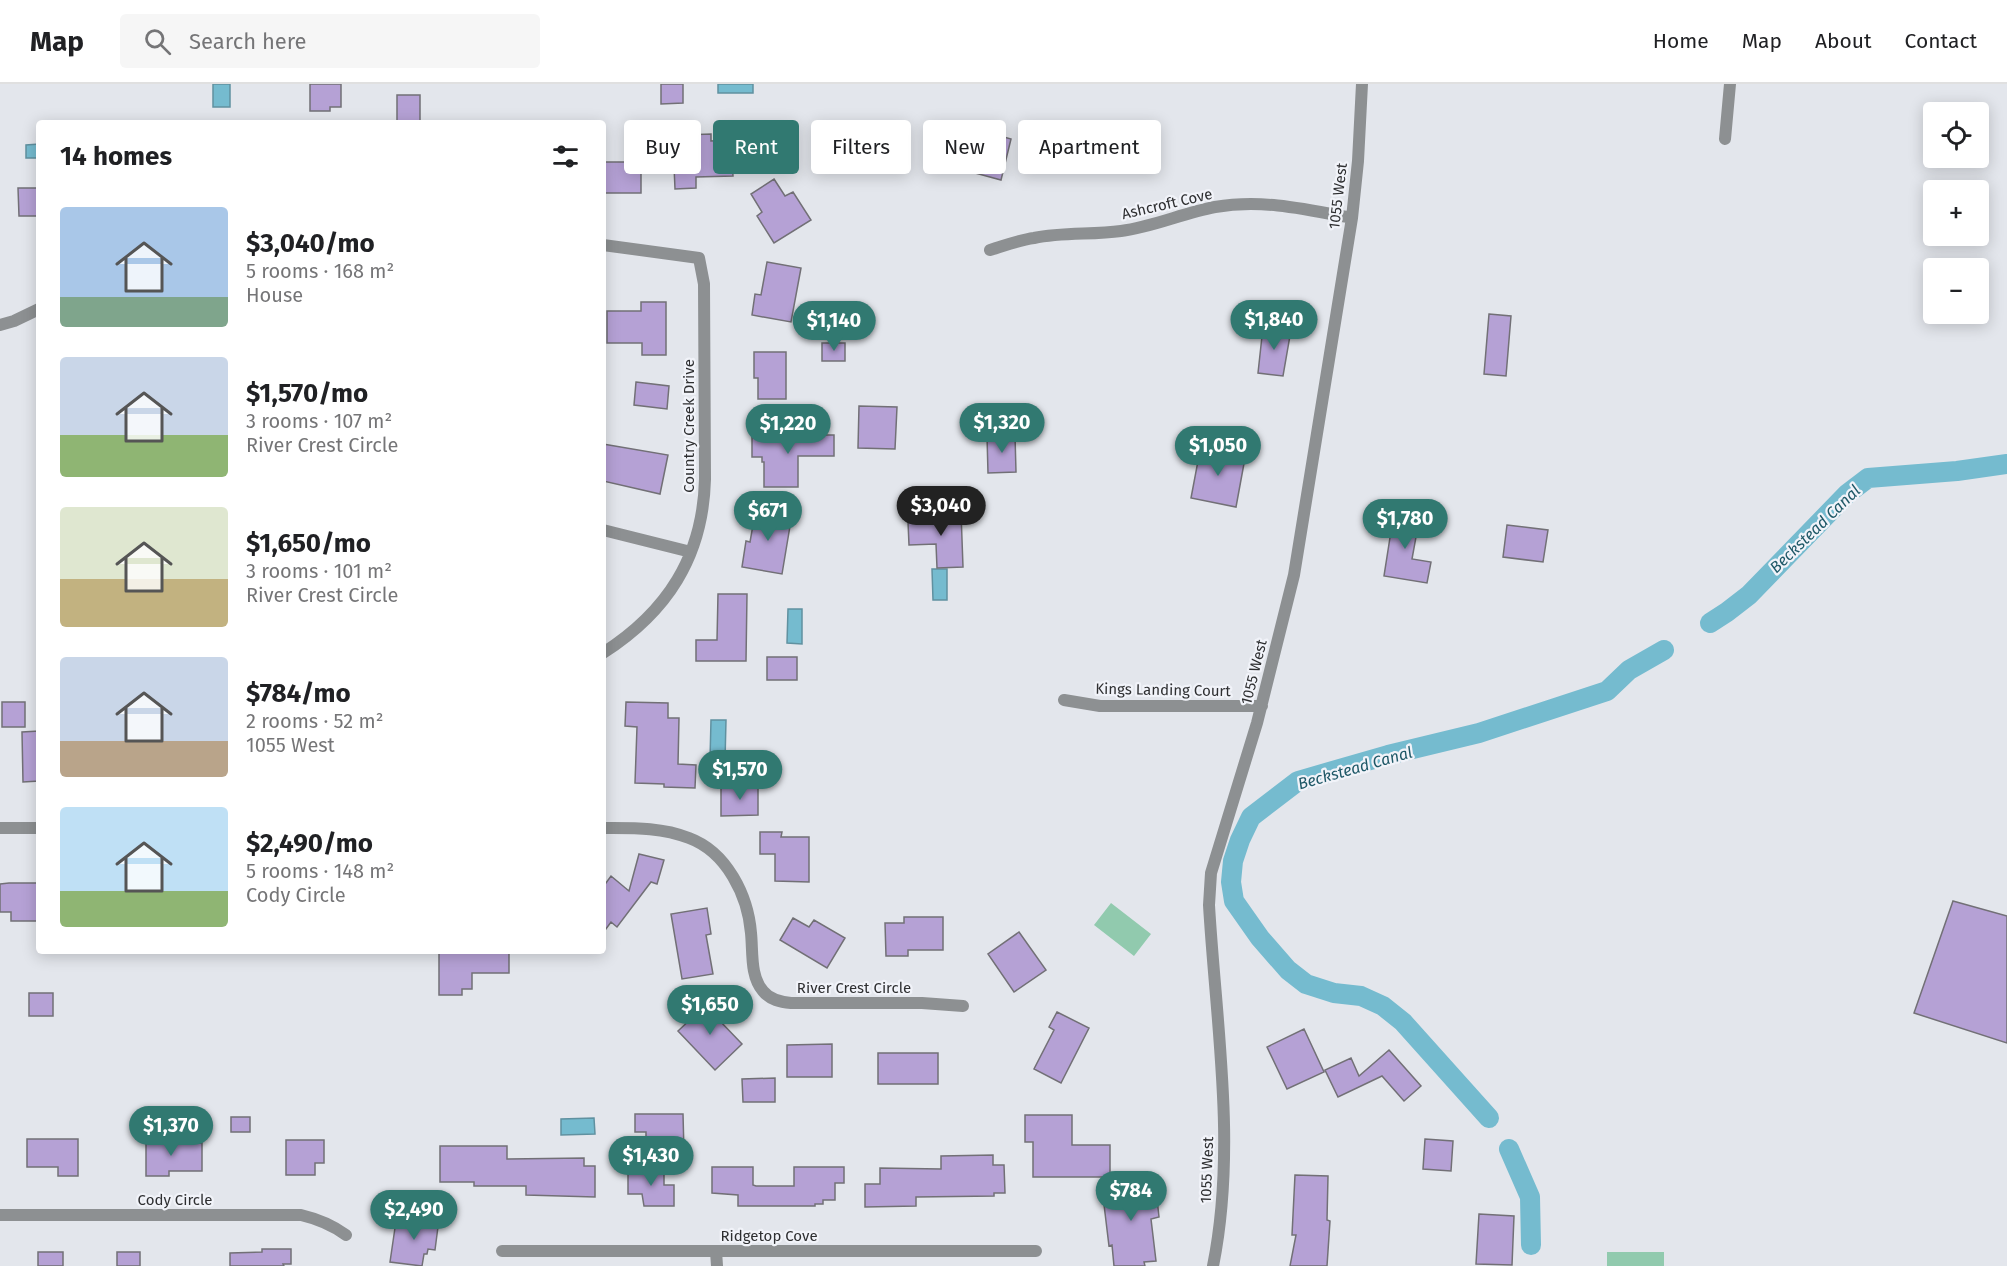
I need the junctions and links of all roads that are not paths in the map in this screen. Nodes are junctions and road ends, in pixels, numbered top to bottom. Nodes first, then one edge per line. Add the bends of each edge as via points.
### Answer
1 (1362, 84) edge
2 (1730, 84) edge
3 (1725, 139) dead end
4 (1352, 218) junction
5 (606, 245) edge
6 (990, 250) dead end
7 (36, 310) edge
8 (0, 325) edge
9 (606, 531) edge
10 (691, 552) junction
11 (606, 651) edge
12 (1064, 700) dead end
13 (1262, 706) junction
14 (0, 828) edge
15 (36, 828) edge
16 (606, 828) edge
17 (963, 1006) dead end
18 (0, 1215) edge
19 (345, 1235) dead end
20 (502, 1251) dead end
21 (716, 1251) junction
22 (1036, 1251) dead end
23 (717, 1266) edge
24 (1213, 1266) edge

1 - 4 street, 1055 West
2 - 3 street
4 - 6 street, Ashcroft Cove via 1249,203 1125,231 1033,238
4 - 13 street, 1055 West via 1294,575
5 - 10 street, Country Creek Drive via 699,258 704,284 704,505
7 - 8 street
9 - 10 street
10 - 11 street, Country Creek Drive via 661,604 645,622
12 - 13 street, Kings Landing Court via 1100,706
13 - 24 street, 1055 West via 1211,873 1209,905 1225,1161
14 - 15 street
16 - 17 street, River Crest Circle via 646,828 681,835 711,852 727,868 747,908 755,976 772,999 791,1003
18 - 19 street, Cody Circle via 301,1215 317,1218
20 - 21 street, Ridgetop Cove
21 - 22 street, Ridgetop Cove
21 - 23 street

